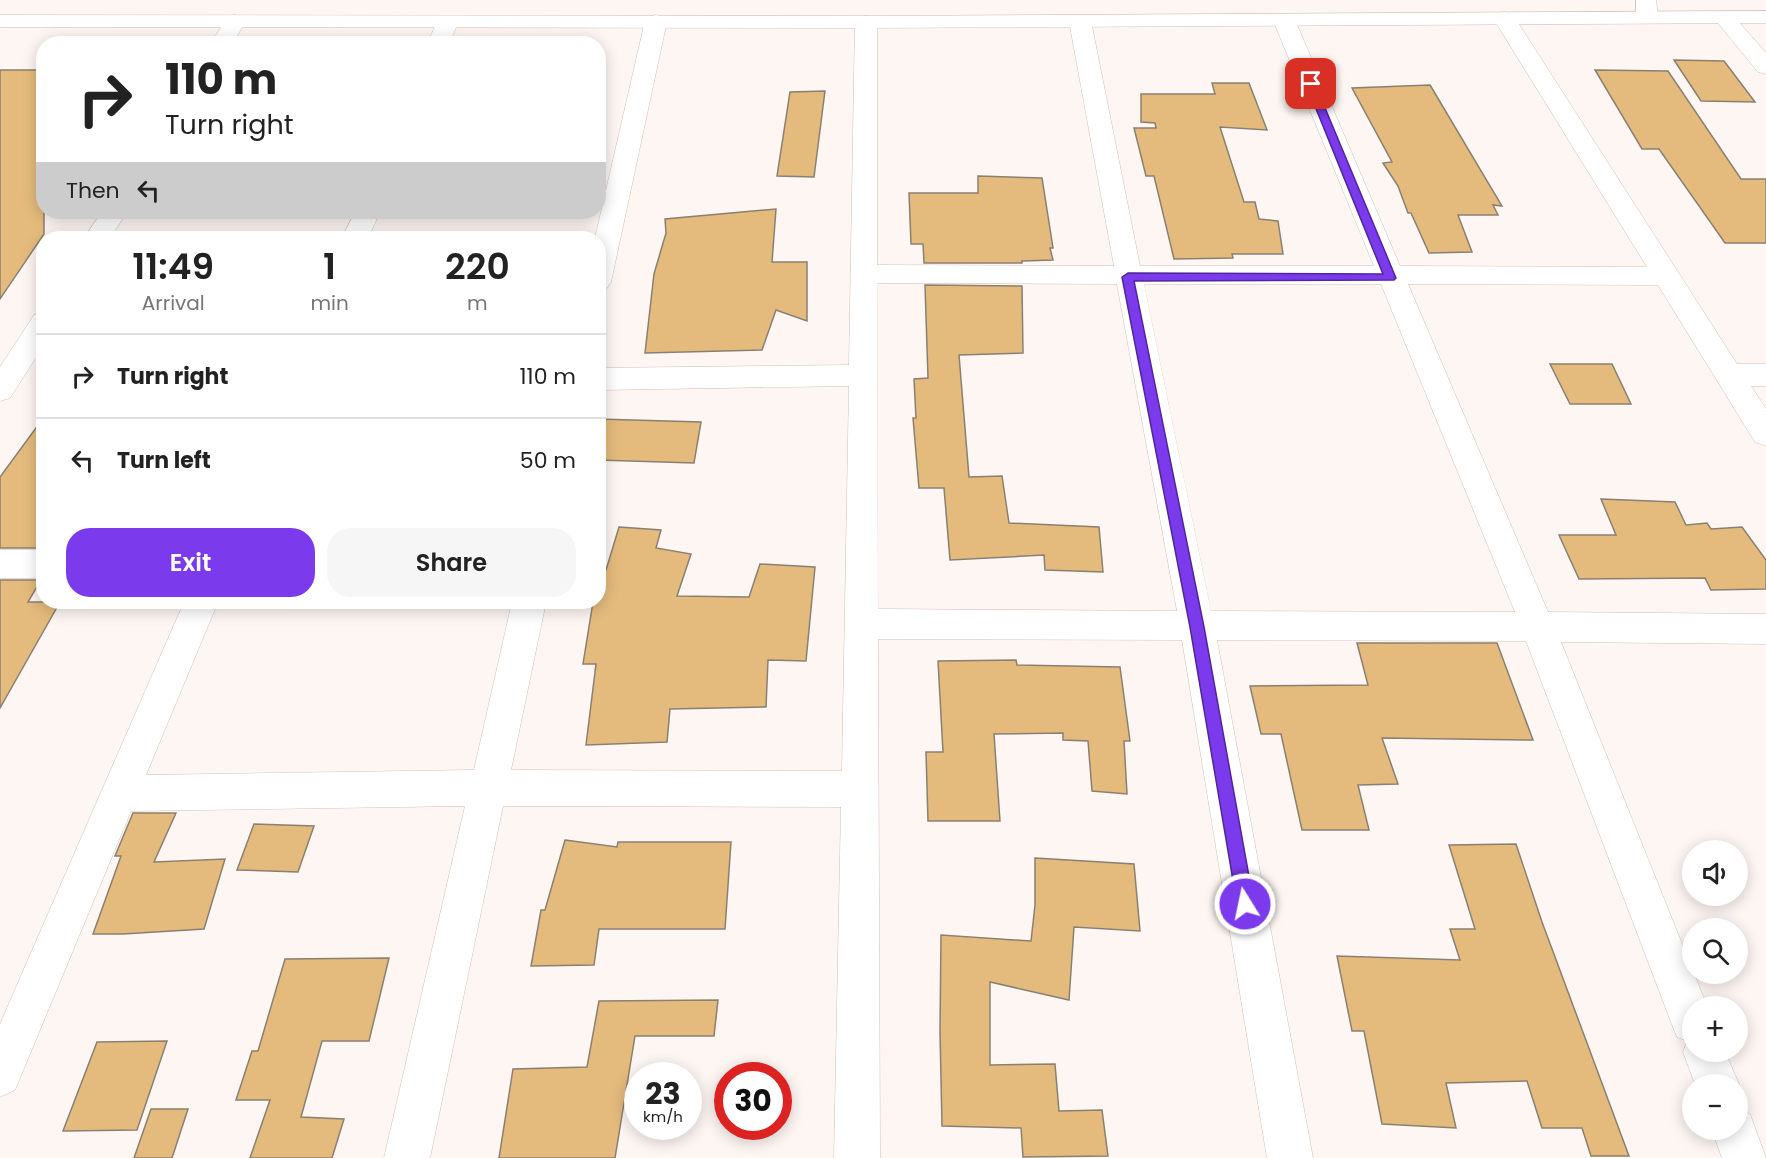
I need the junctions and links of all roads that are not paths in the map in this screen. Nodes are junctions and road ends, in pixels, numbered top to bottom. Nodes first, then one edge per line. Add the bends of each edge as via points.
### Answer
1 (1647, 9) edge
2 (1724, 17) junction
3 (1766, 17) edge
4 (1504, 18) junction
5 (1284, 20) junction
6 (0, 21) edge
7 (235, 21) junction
8 (656, 21) junction
9 (1080, 21) junction
10 (866, 22) junction
11 (447, 23) junction
12 (226, 36) edge
13 (441, 36) edge
14 (1766, 67) edge
15 (606, 246) edge
16 (864, 274) junction
17 (1667, 276) junction
18 (1128, 277) junction
19 (1390, 278) junction
20 (36, 334) edge
21 (863, 375) junction
22 (1729, 375) junction
23 (1766, 375) edge
24 (606, 379) edge
25 (0, 390) edge
26 (1766, 434) edge
27 (0, 564) edge
28 (36, 564) edge
29 (198, 609) edge
30 (527, 609) edge
31 (861, 624) junction
32 (1537, 625) junction
33 (1197, 627) junction
34 (1766, 629) edge
35 (488, 788) junction
36 (860, 789) junction
37 (120, 793) junction
38 (1682, 996) edge
39 (0, 1075) edge
40 (1738, 1140) edge
41 (407, 1158) edge
42 (857, 1158) edge
43 (1290, 1158) edge
44 (1745, 1158) edge

1 - 2 street
1 - 4 street
2 - 3 street
2 - 14 street
4 - 5 street
4 - 17 street
5 - 9 street
5 - 19 street
6 - 7 street
7 - 11 street
7 - 12 street
8 - 10 street
8 - 11 street
8 - 15 street
9 - 10 street
9 - 18 street
10 - 16 street
11 - 13 street
16 - 18 street
16 - 21 street
17 - 19 street
17 - 22 street
18 - 19 street
18 - 33 street
19 - 32 street
20 - 25 street
21 - 24 street
21 - 31 street
22 - 23 street
22 - 26 street
27 - 28 street
29 - 37 street
30 - 35 street
31 - 33 street
31 - 36 street
32 - 33 street
32 - 34 street
32 - 38 street
33 - 43 street
35 - 36 street
35 - 37 street
35 - 41 street
36 - 42 street
37 - 39 street
40 - 44 street

